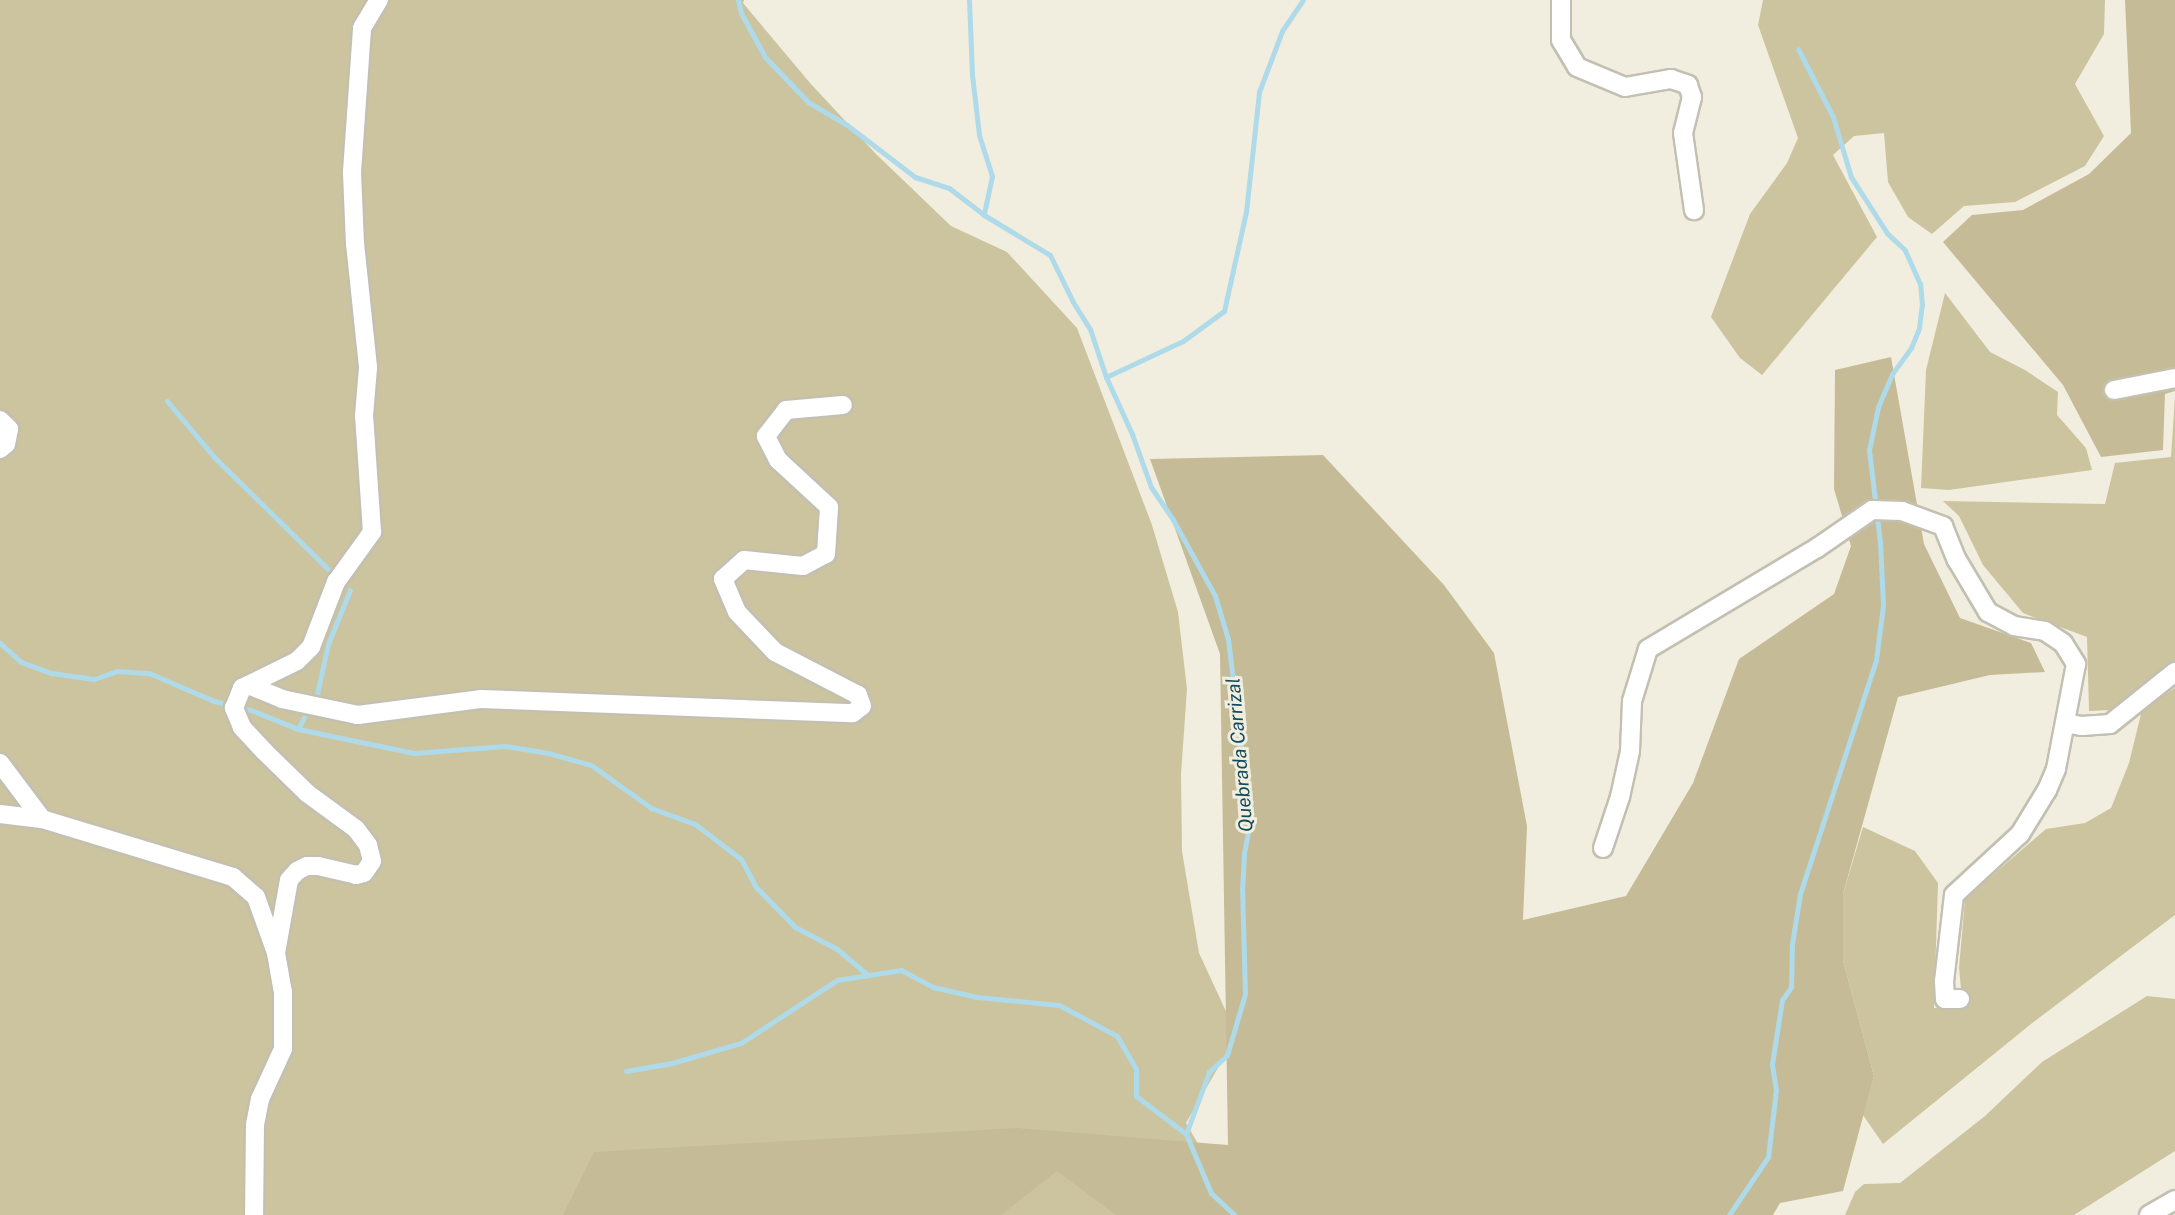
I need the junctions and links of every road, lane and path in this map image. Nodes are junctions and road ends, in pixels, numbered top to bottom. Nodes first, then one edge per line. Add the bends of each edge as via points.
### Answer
1 (379, 0) edge
2 (1561, 0) edge
3 (1694, 210) dead end
4 (2175, 378) edge
5 (2114, 390) dead end
6 (843, 405) dead end
7 (0, 420) edge
8 (0, 449) edge
9 (2175, 672) edge
10 (248, 685) junction
11 (2066, 723) junction
12 (0, 763) edge
13 (0, 814) edge
14 (42, 819) junction
15 (1603, 848) dead end
16 (276, 953) junction
17 (1960, 999) dead end
18 (2175, 1200) edge
19 (254, 1215) edge
20 (2149, 1215) edge

1 - 10 street via 362,28 352,172 369,367 364,416 372,532 336,582 311,647 297,661
2 - 3 street via 1561,40 1577,67 1625,87 1671,79 1688,85 1692,97 1683,132
4 - 5 street
6 - 10 street via 786,410 766,436 778,460 829,507 826,554 803,566 744,561 723,579 737,612 775,652 858,695 862,706 853,713 482,699 358,715 282,699
7 - 8 street via 9,429
9 - 11 street via 2110,724
10 - 16 street via 236,697 234,708 242,727 307,793 356,829 369,845 372,862 356,875 318,866 297,871 289,880
11 - 15 street via 2076,664 2063,643 2045,631 2014,626 1988,612 1943,526 1902,511 1872,510 1648,649 1632,701 1630,751 1620,797
11 - 17 street via 2056,769 2020,834 1954,895 1945,999
12 - 14 street
13 - 14 street
14 - 16 street via 233,877 256,897
16 - 19 street via 283,992 283,1049 260,1099 255,1125
18 - 20 street

